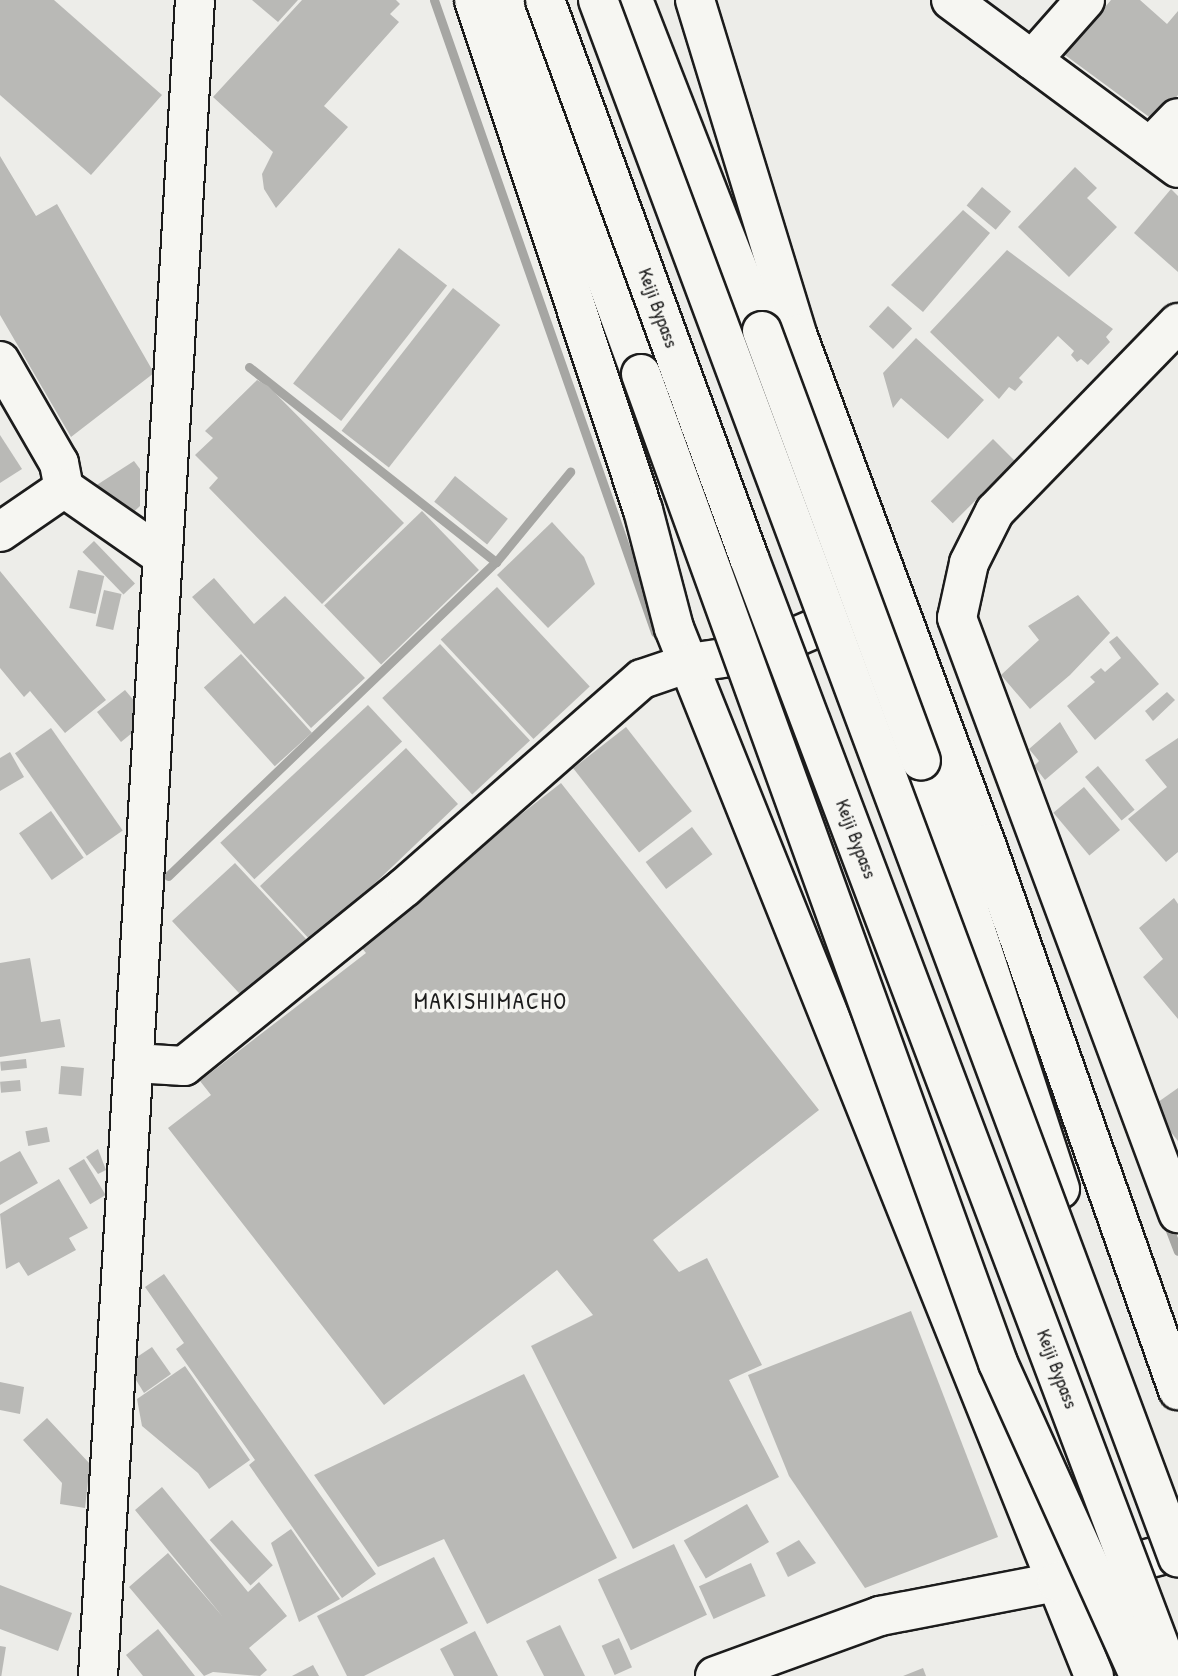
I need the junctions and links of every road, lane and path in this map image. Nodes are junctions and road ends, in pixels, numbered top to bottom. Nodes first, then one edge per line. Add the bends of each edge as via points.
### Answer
1 (195, 0) edge
2 (474, 0) edge
3 (504, 0) edge
4 (545, 0) edge
5 (598, 0) edge
6 (634, 0) edge
7 (654, 0) edge
8 (695, 0) edge
9 (951, 0) edge
10 (1085, 0) edge
11 (1032, 60) junction
12 (678, 115) junction
13 (1178, 118) edge
14 (1164, 157) edge
15 (1178, 323) edge
16 (0, 361) edge
17 (64, 488) junction
18 (0, 532) edge
19 (162, 556) junction
20 (894, 595) junction
21 (689, 663) junction
22 (134, 1063) junction
23 (1178, 1213) edge
24 (1178, 1390) edge
25 (1178, 1545) edge
26 (1178, 1551) edge
27 (1178, 1558) edge
28 (1057, 1583) junction
29 (97, 1676) edge
30 (715, 1676) edge
31 (1094, 1676) edge
32 (1139, 1676) edge
33 (1171, 1676) edge

1 - 19 main road
2 - 21 main road
3 - 32 main road, bridge via 998,1363
4 - 33 main road, Keiji Bypass, bridge via 749,558
5 - 27 main road, bridge
6 - 12 main road
7 - 12 main road
8 - 20 main road via 797,334
9 - 11 main road
10 - 11 main road
11 - 14 main road
12 - 25 main road, bridge via 921,761 1038,1125 1162,1480
13 - 14 main road
15 - 23 main road via 995,511 969,562 957,618
16 - 17 main road via 59,463
17 - 18 main road
17 - 19 main road
19 - 22 main road
20 - 21 main road via 758,653
20 - 24 main road
21 - 22 main road via 642,679 405,887 184,1066
21 - 28 main road
22 - 29 main road
26 - 28 main road
28 - 30 main road via 880,1616
28 - 31 main road

